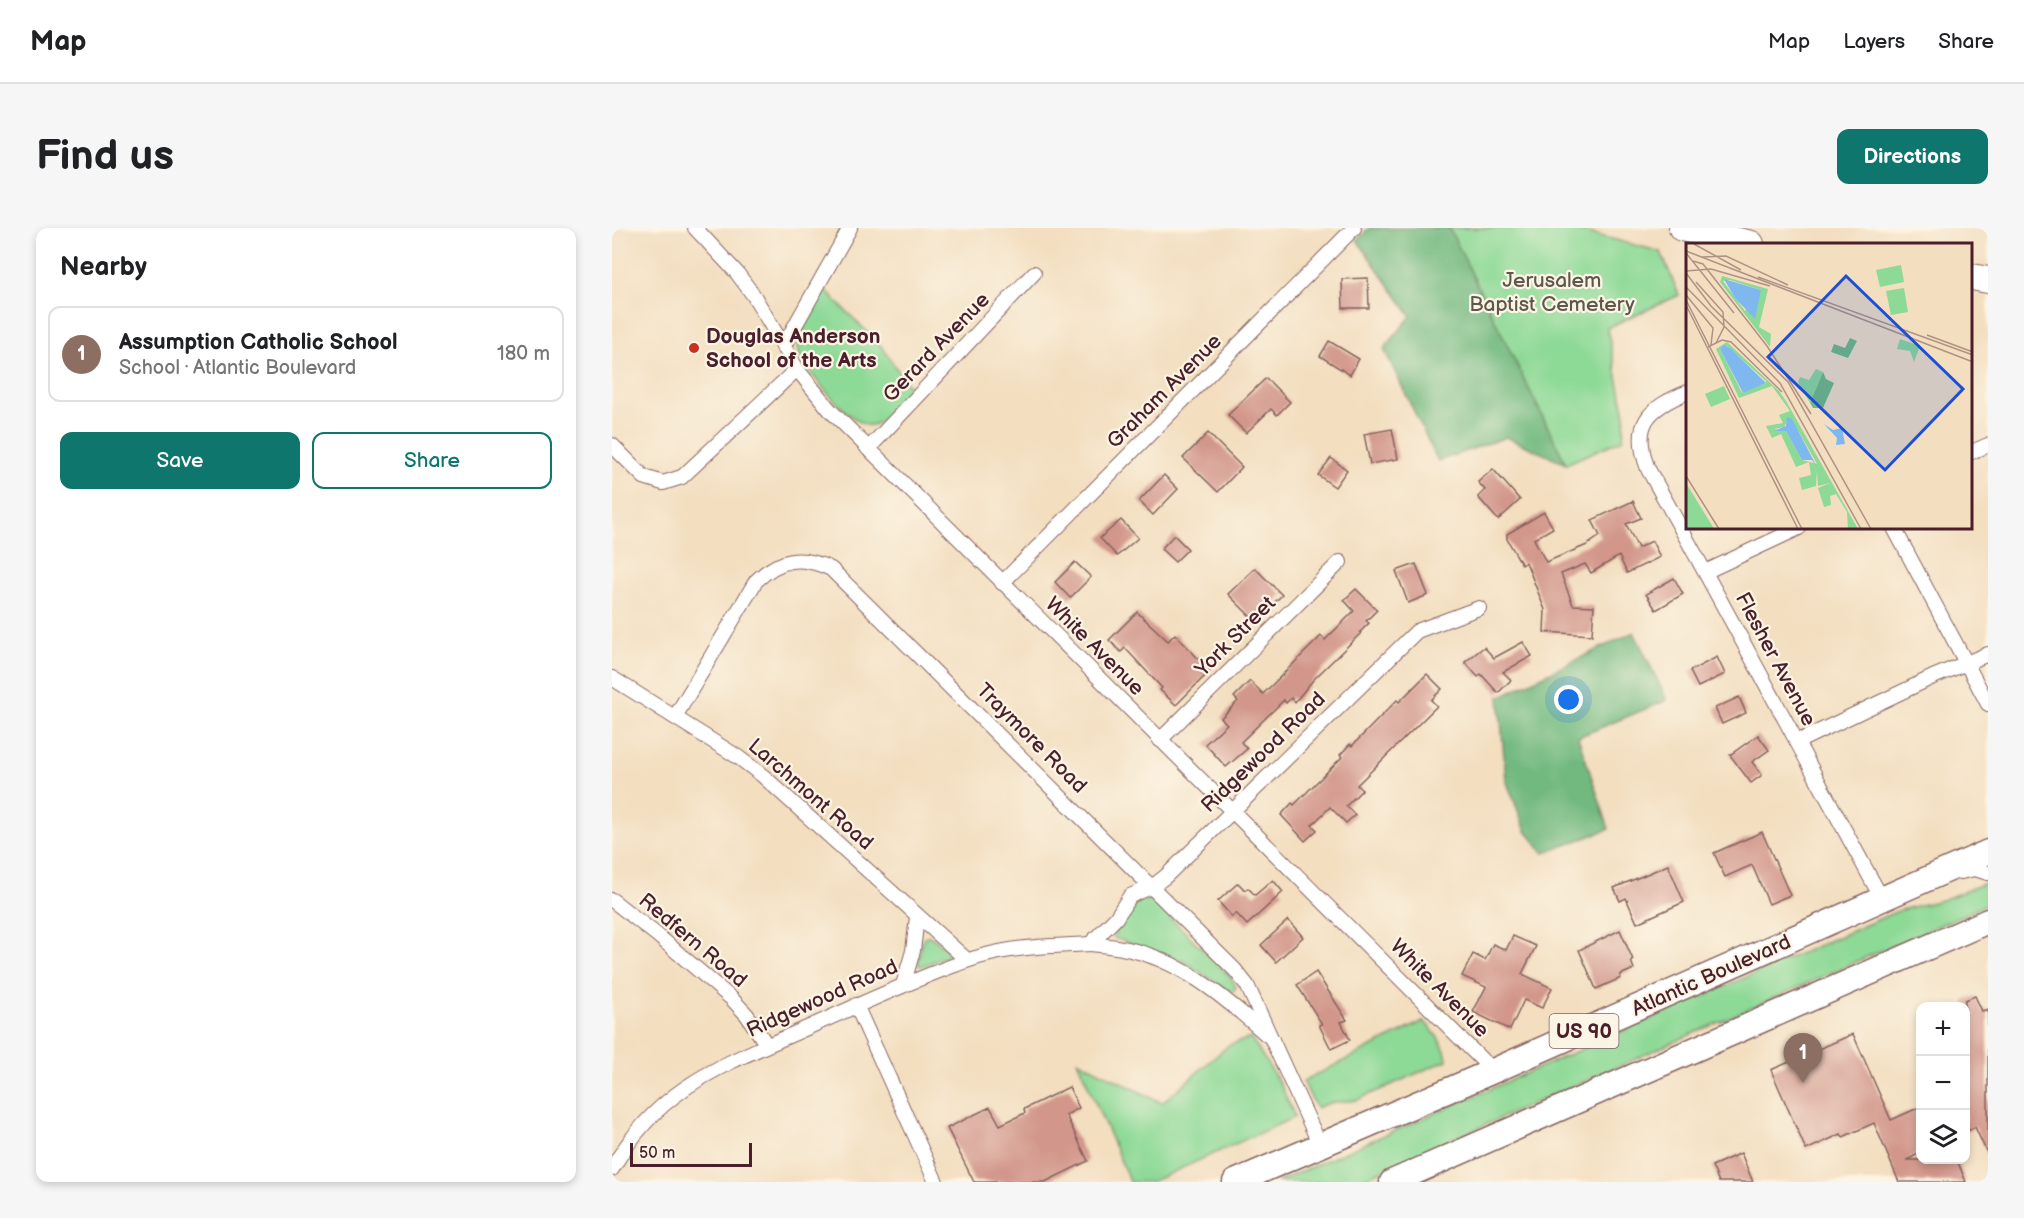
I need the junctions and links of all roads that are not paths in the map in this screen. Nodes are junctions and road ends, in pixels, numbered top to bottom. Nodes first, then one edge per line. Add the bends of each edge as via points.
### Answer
1 (695, 228) edge
2 (850, 228) edge
3 (1354, 228) edge
4 (1682, 228) edge
5 (1747, 243) edge
6 (1034, 273) dead end
7 (1973, 276) edge
8 (1988, 278) edge
9 (783, 347) junction
10 (797, 369) junction
11 (1686, 393) edge
12 (1988, 445) edge
13 (612, 446) edge
14 (868, 449) junction
15 (1973, 451) edge
16 (1795, 530) edge
17 (1895, 530) edge
18 (1340, 562) dead end
19 (1705, 572) junction
20 (1002, 583) junction
21 (1479, 608) dead end
22 (1988, 654) edge
23 (1966, 663) junction
24 (612, 678) edge
25 (1988, 704) edge
26 (675, 717) junction
27 (1160, 740) junction
28 (1797, 742) junction
29 (1233, 811) junction
30 (1988, 852) edge
31 (1988, 873) edge
32 (1932, 877) junction
33 (1153, 886) junction
34 (1882, 899) junction
35 (612, 900) edge
36 (917, 916) junction
37 (1988, 921) edge
38 (1090, 944) junction
39 (967, 960) junction
40 (903, 985) junction
41 (856, 1005) junction
42 (1270, 1038) junction
43 (766, 1044) junction
44 (1493, 1071) junction
45 (612, 1140) edge
46 (1320, 1145) junction
47 (624, 1148) junction
48 (612, 1169) edge
49 (936, 1182) edge
50 (1235, 1182) edge
51 (1392, 1182) edge

1 - 9 street, White Avenue via 737,273
2 - 9 street
3 - 20 street, Graham Avenue
4 - 5 highway
6 - 14 street, Gerard Avenue
7 - 8 highway
9 - 10 street, White Avenue
10 - 13 street via 682,477 663,483 644,477
10 - 14 street, White Avenue
11 - 19 street, Flesher Avenue via 1659,405 1645,421 1641,436 1643,457
12 - 15 street
14 - 20 street, White Avenue
16 - 19 street
17 - 23 street
18 - 27 street, York Street
19 - 28 street, Flesher Avenue
20 - 27 street, White Avenue
21 - 29 street, Ridgewood Road via 1417,631
22 - 23 street
23 - 25 street
23 - 28 street
24 - 26 street, Larchmont Road
26 - 33 street, Traymore Road via 756,581 783,563 816,562 831,569
26 - 36 street, Larchmont Road via 763,776
27 - 29 street, White Avenue
28 - 34 street, Flesher Avenue
29 - 33 street, Ridgewood Road
29 - 44 street, White Avenue
30 - 32 highway, Atlantic Boulevard / US 90
31 - 32 street via 1975,869
32 - 34 highway, Atlantic Boulevard / US 90
33 - 38 street, Ridgewood Road via 1130,896 1116,918
33 - 42 street, Traymore Road via 1235,970
34 - 44 highway, Atlantic Boulevard / US 90
35 - 43 street, Redfern Road via 732,999
36 - 39 street, Larchmont Road
36 - 40 street via 913,951
37 - 51 highway
38 - 39 street, Ridgewood Road via 1025,947
38 - 42 street, Ridgewood Road via 1145,954 1188,973 1227,1000
39 - 40 street, Ridgewood Road
40 - 41 street, Ridgewood Road
41 - 43 street, Ridgewood Road
41 - 49 street
42 - 46 street, Traymore Road
43 - 47 street, Ridgewood Road via 678,1092
44 - 46 highway, Atlantic Boulevard / US 90
45 - 47 street
46 - 50 highway, Atlantic Boulevard / US 90
47 - 48 street, Ridgewood Road

